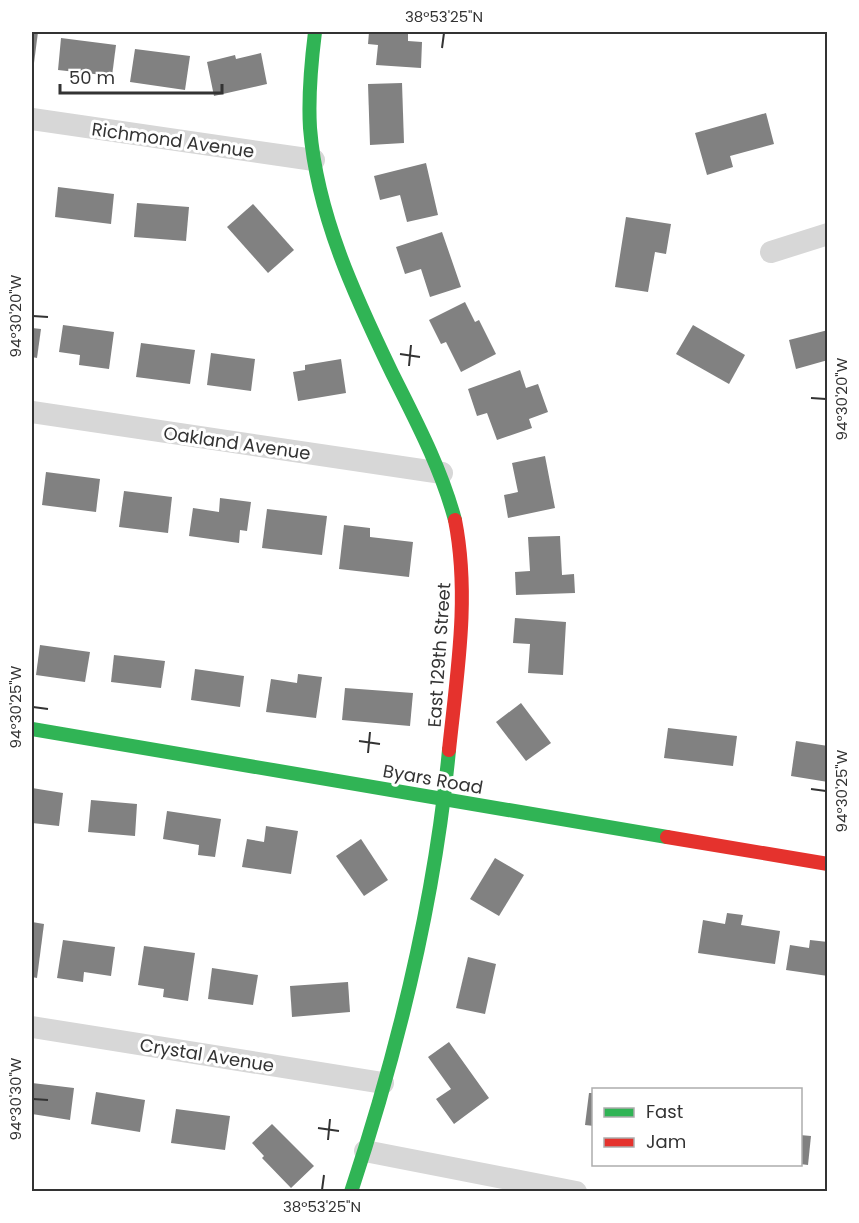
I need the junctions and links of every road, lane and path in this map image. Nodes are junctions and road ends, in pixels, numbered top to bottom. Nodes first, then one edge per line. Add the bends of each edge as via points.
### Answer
1 (315, 32) edge
2 (32, 119) edge
3 (314, 160) junction
4 (828, 234) edge
5 (771, 252) dead end
6 (32, 412) edge
7 (442, 473) junction
8 (32, 729) edge
9 (445, 799) junction
10 (828, 864) edge
11 (32, 1027) edge
12 (384, 1083) junction
13 (365, 1151) junction
14 (351, 1191) edge
15 (576, 1191) edge

1 - 3 street, East 129th Street via 310,110
2 - 3 street, Richmond Avenue
3 - 7 street, East 129th Street via 327,219 351,288
4 - 5 street
6 - 7 street, Oakland Avenue
7 - 9 street, East 129th Street via 459,539 464,595
8 - 9 street, Byars Road
9 - 10 street, Byars Road
9 - 12 street, East 129th Street via 431,889
11 - 12 street, Crystal Avenue
12 - 13 street, East 129th Street
13 - 14 street, East 129th Street
13 - 15 street

